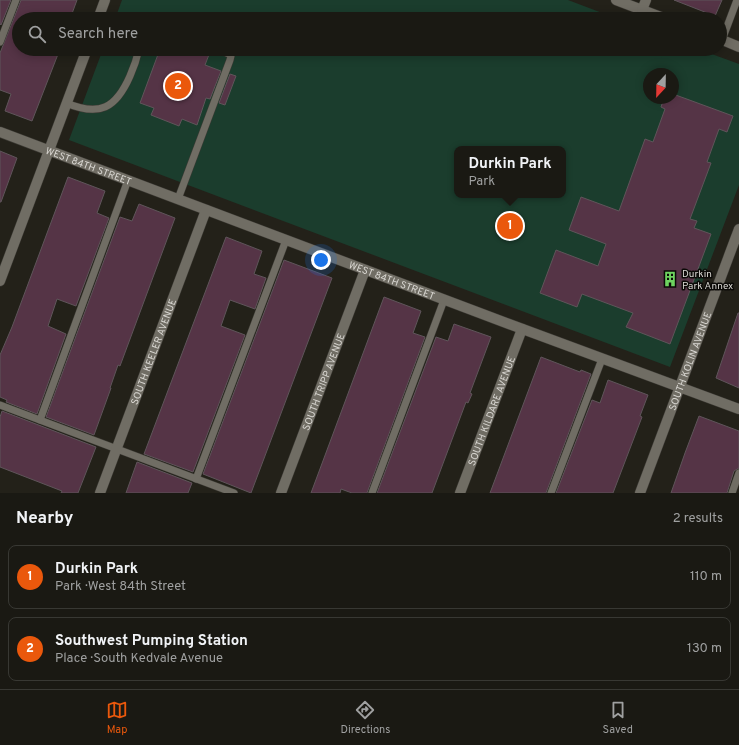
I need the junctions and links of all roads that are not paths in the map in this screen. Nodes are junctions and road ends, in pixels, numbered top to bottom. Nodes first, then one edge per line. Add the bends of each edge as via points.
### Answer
1 (16, 0) edge
2 (105, 0) edge
3 (616, 0) edge
4 (646, 0) edge
5 (737, 0) edge
6 (642, 10) junction
7 (100, 12) edge
8 (647, 12) edge
9 (727, 25) edge
10 (0, 42) edge
11 (727, 42) edge
12 (739, 47) edge
13 (84, 56) edge
14 (137, 56) edge
15 (230, 56) edge
16 (66, 103) junction
17 (0, 132) edge
18 (49, 150) junction
19 (128, 180) junction
20 (178, 199) junction
21 (206, 210) junction
22 (739, 229) edge
23 (286, 240) junction
24 (365, 270) junction
25 (0, 281) edge
26 (444, 300) junction
27 (522, 329) junction
28 (602, 358) junction
29 (680, 387) junction
30 (0, 405) edge
31 (739, 410) edge
32 (40, 420) junction
33 (117, 449) junction
34 (739, 474) edge
35 (196, 479) junction
36 (100, 493) edge
37 (234, 493) edge
38 (281, 493) edge
39 (372, 493) edge
40 (460, 493) edge
41 (552, 493) edge
42 (640, 493) edge
43 (732, 493) edge

1 - 10 lane
2 - 7 street
3 - 6 street
4 - 6 street
5 - 9 lane
6 - 8 street
11 - 12 street
13 - 16 street
14 - 16 lane via 124,89 109,106 89,110
15 - 20 lane
16 - 18 street
17 - 18 street, WEST 84TH STREET
18 - 19 street, WEST 84TH STREET
18 - 25 street
19 - 20 street, WEST 84TH STREET
19 - 32 lane
20 - 21 street, WEST 84TH STREET
21 - 23 street, WEST 84TH STREET
21 - 33 street, SOUTH KEELER AVENUE
22 - 29 street, SOUTH KOLIN AVENUE
23 - 24 street, WEST 84TH STREET
23 - 35 lane
24 - 26 street, WEST 84TH STREET
24 - 38 street, SOUTH TRIPP AVENUE
26 - 27 street, WEST 84TH STREET
26 - 39 lane
27 - 28 street, WEST 84TH STREET
27 - 40 street, SOUTH KILDARE AVENUE
28 - 29 street, WEST 84TH STREET
28 - 41 lane
29 - 31 street, WEST 84TH STREET
29 - 42 street, SOUTH KOLIN AVENUE
30 - 32 lane
32 - 33 lane
33 - 35 lane
33 - 36 street, SOUTH KEELER AVENUE
34 - 43 lane
35 - 37 lane

